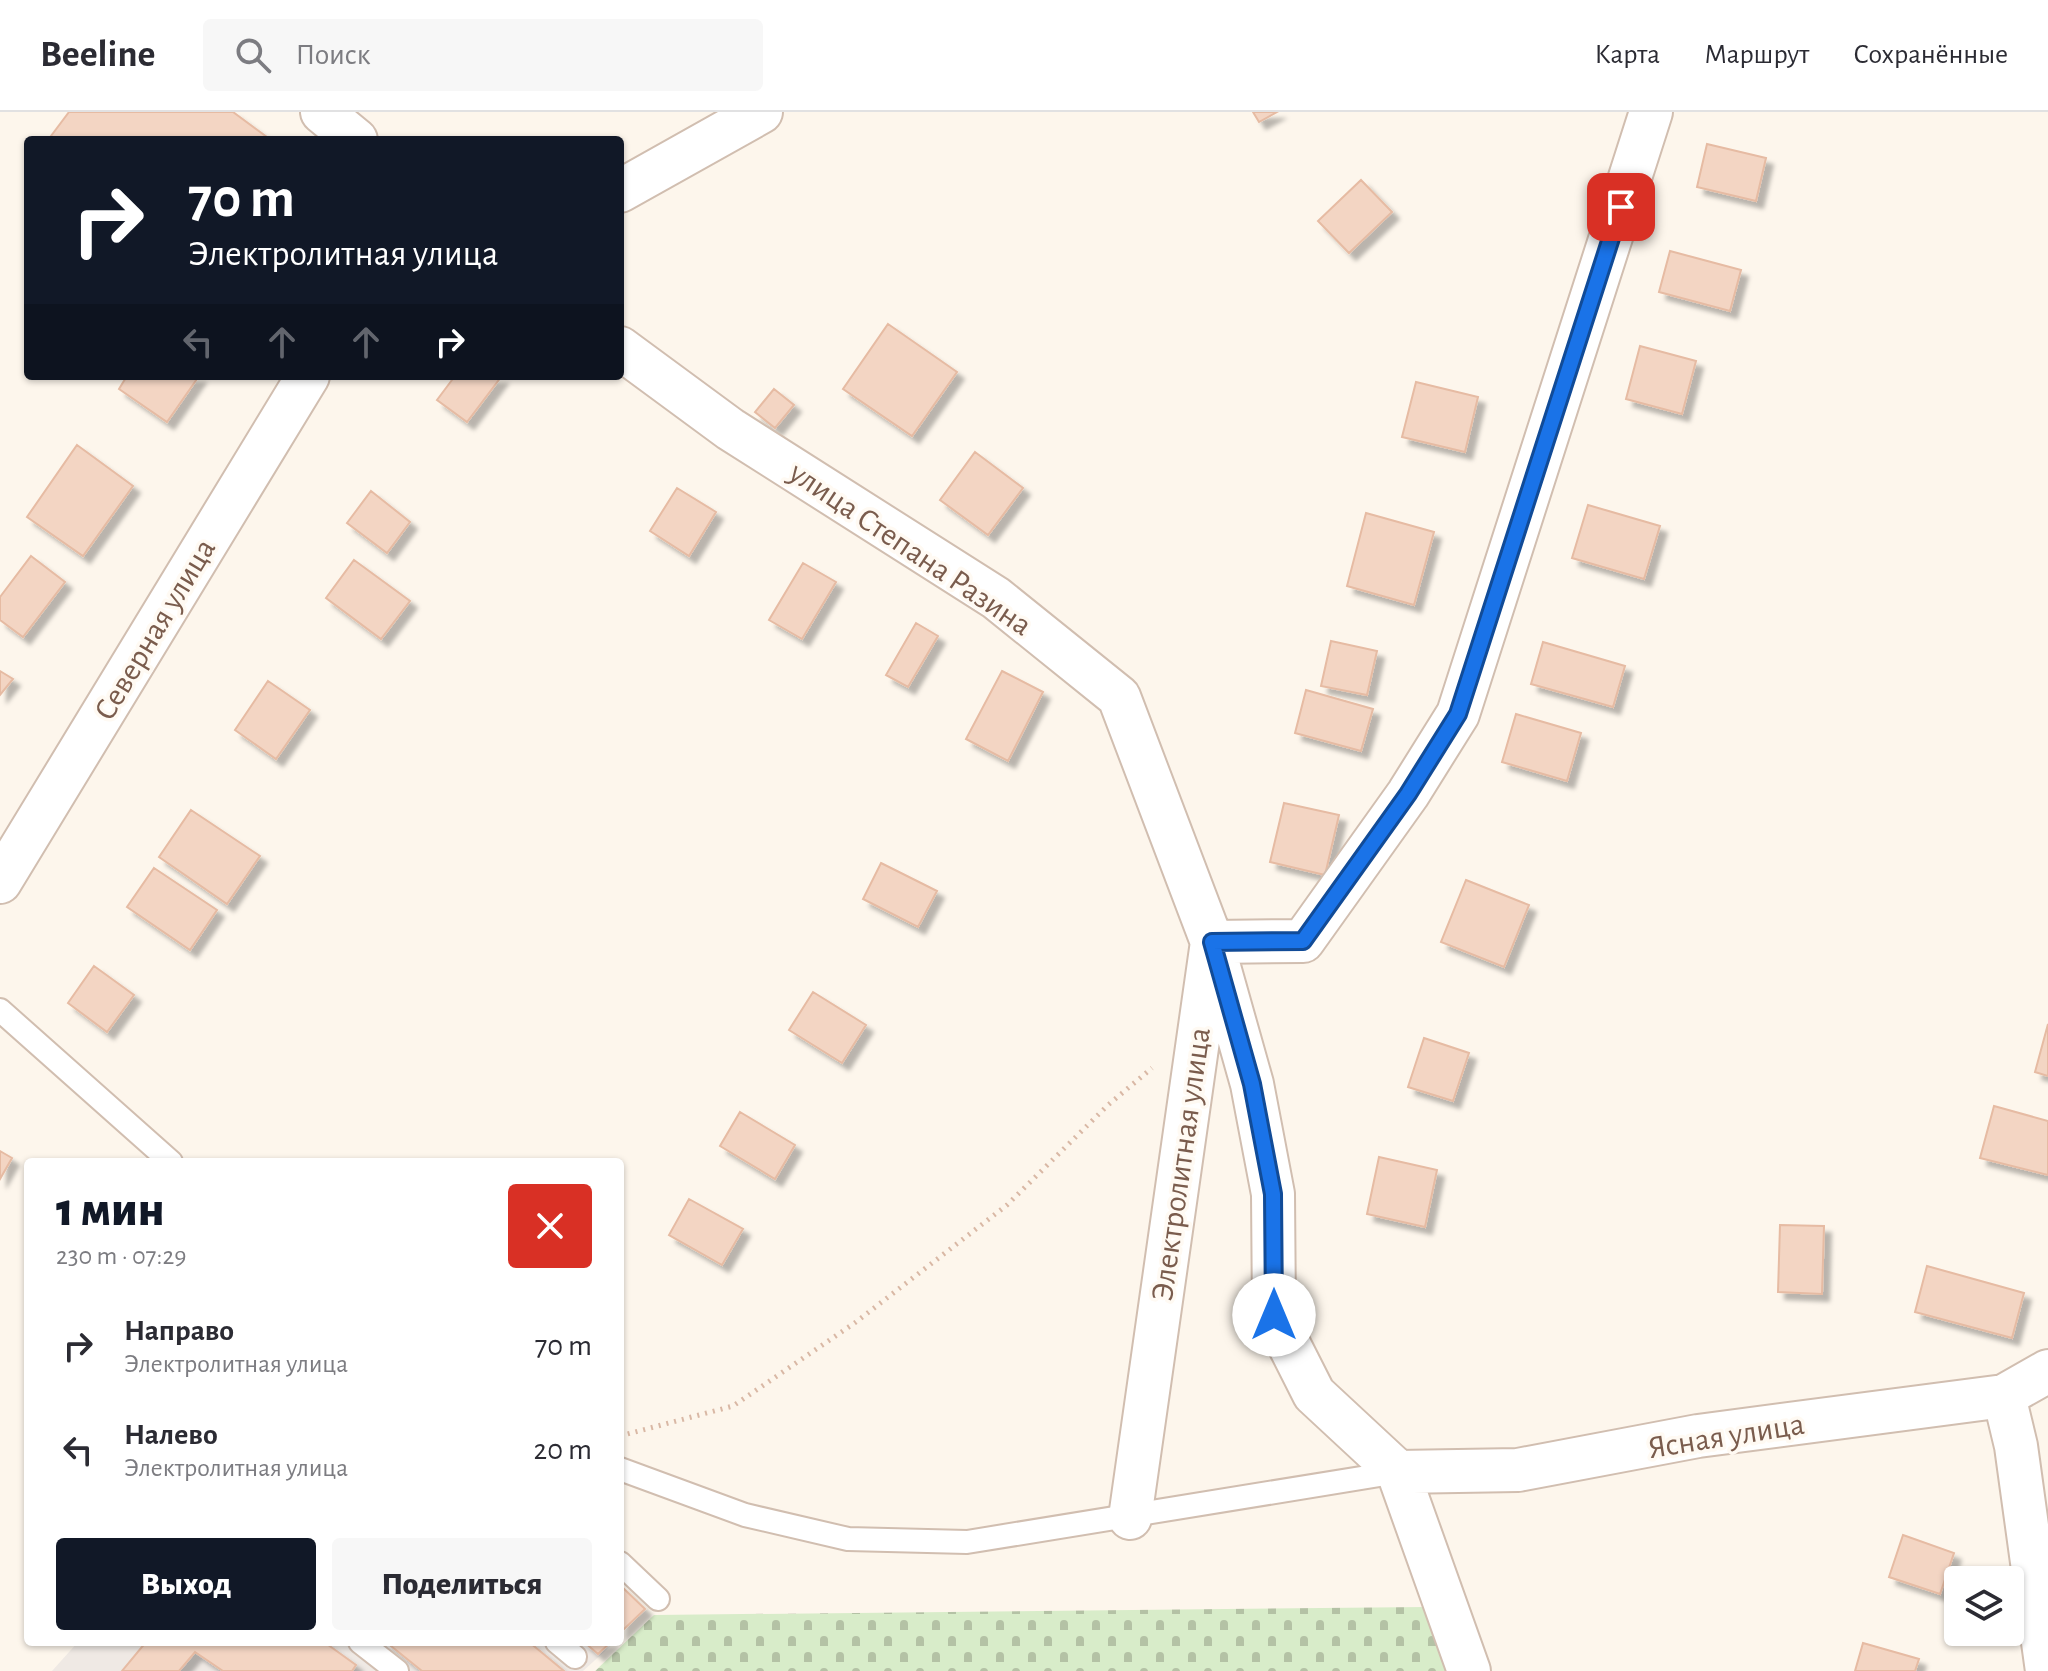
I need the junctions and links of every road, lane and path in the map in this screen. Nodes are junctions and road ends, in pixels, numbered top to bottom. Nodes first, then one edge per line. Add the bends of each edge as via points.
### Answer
1 (322, 112) edge
2 (761, 112) edge
3 (1645, 114) edge
4 (351, 136) edge
5 (624, 189) edge
6 (624, 350) edge
7 (306, 380) edge
8 (0, 882) edge
9 (1212, 942) junction
10 (0, 1010) edge
11 (1153, 1067) dead end
12 (166, 1158) edge
13 (2048, 1371) edge
14 (2004, 1396) junction
15 (624, 1435) edge
16 (624, 1470) edge
17 (1398, 1472) junction
18 (1130, 1518) junction
19 (624, 1567) edge
20 (658, 1599) dead end
21 (363, 1646) edge
22 (562, 1646) edge
23 (575, 1657) dead end
24 (374, 1664) edge
25 (397, 1671) edge
26 (1469, 1671) edge
27 (2047, 1671) edge

1 - 4 street
2 - 5 street
3 - 9 street via 1458,714 1303,941
6 - 9 street, улица Степана Разина via 737,418 996,598 1119,697
7 - 8 street, Северная улица
9 - 17 street, улица Степана Разина via 1252,1084 1273,1194 1274,1315 1314,1394
9 - 18 street, Электролитная улица
10 - 12 lane
11 - 15 path via 1007,1205 844,1330 733,1406
13 - 14 street, Ясная улица
14 - 17 street, Ясная улица via 1698,1436 1518,1470
14 - 27 street via 2016,1446
16 - 18 lane via 745,1515 848,1539 967,1542
17 - 18 lane
17 - 26 street, улица Степана Разина
19 - 20 lane
21 - 24 lane
22 - 23 lane
24 - 25 lane

